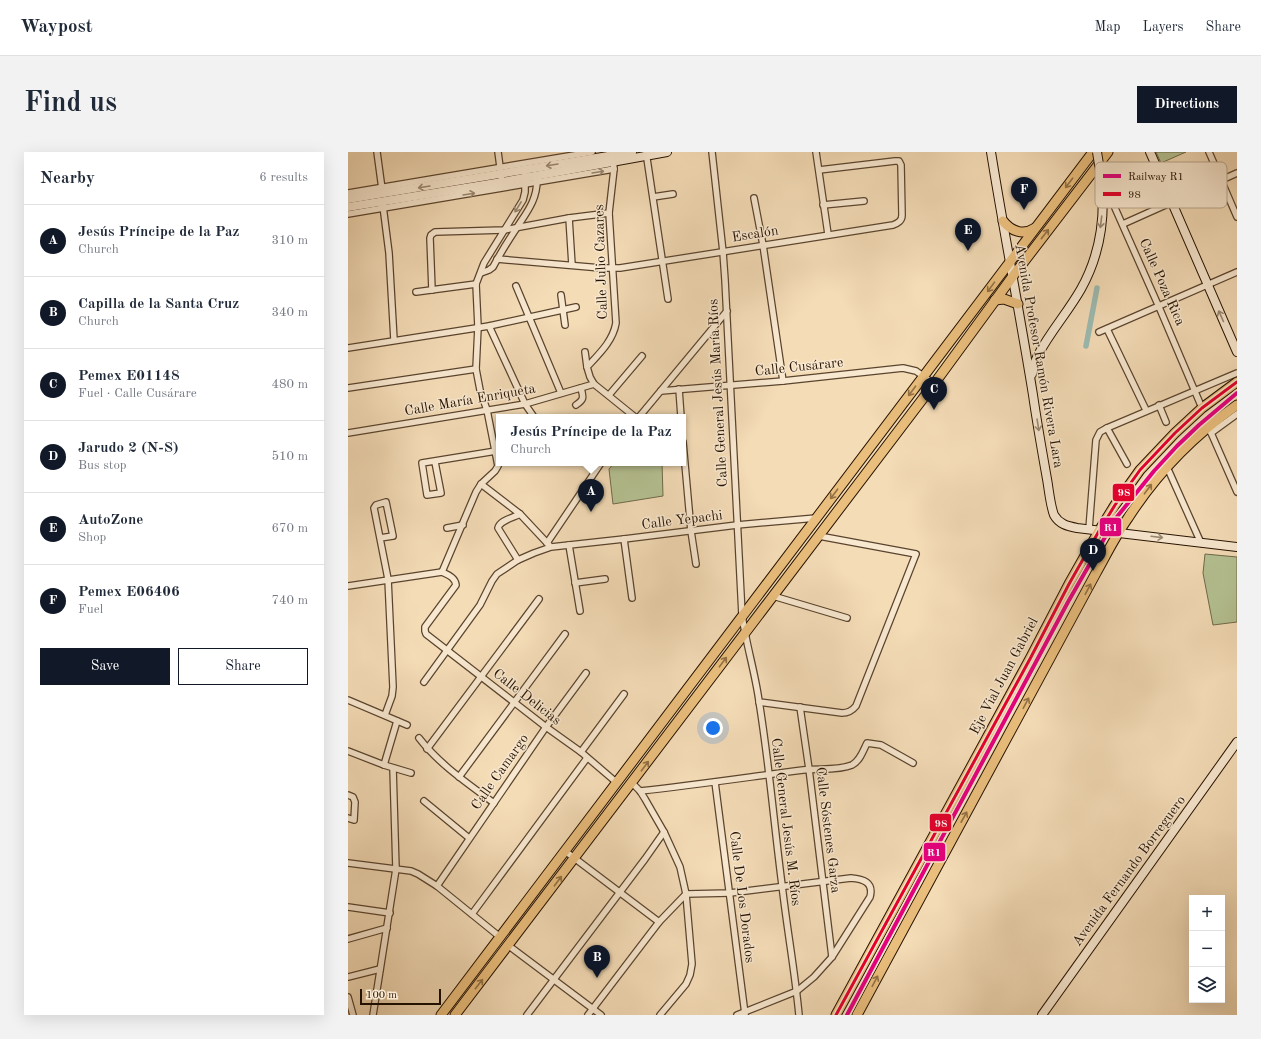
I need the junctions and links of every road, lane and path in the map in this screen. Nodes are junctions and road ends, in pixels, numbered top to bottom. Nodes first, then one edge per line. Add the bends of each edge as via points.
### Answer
1 (377, 152) edge
2 (498, 152) edge
3 (592, 152) edge
4 (632, 152) edge
5 (667, 152) edge
6 (712, 152) edge
7 (816, 152) edge
8 (991, 152) edge
9 (1108, 152) edge
10 (1150, 152) edge
11 (1209, 152) edge
12 (646, 154) edge
13 (1089, 154) edge
14 (613, 160) edge
15 (1098, 160) edge
16 (1154, 162) edge
17 (1213, 162) edge
18 (1095, 164) edge
19 (819, 170) junction
20 (1237, 173) edge
21 (501, 174) junction
22 (537, 175) junction
23 (525, 177) junction
24 (1227, 177) edge
25 (348, 193) edge
26 (673, 194) dead end
27 (1227, 194) edge
28 (653, 197) junction
29 (382, 198) junction
30 (754, 198) dead end
31 (348, 199) edge
32 (864, 201) dead end
33 (823, 205) junction
34 (348, 207) edge
35 (1102, 208) edge
36 (1117, 208) edge
37 (1159, 208) edge
38 (1175, 208) edge
39 (609, 213) junction
40 (348, 214) edge
41 (569, 218) junction
42 (1237, 218) edge
43 (1002, 221) junction
44 (1123, 224) junction
45 (517, 226) junction
46 (1038, 226) junction
47 (504, 230) junction
48 (828, 234) junction
49 (763, 245) junction
50 (723, 252) junction
51 (497, 259) junction
52 (663, 261) junction
53 (1010, 262) junction
54 (572, 265) junction
55 (613, 268) junction
56 (1237, 272) edge
57 (481, 273) junction
58 (1013, 276) junction
59 (476, 284) junction
60 (1207, 285) junction
61 (516, 286) dead end
62 (432, 290) junction
63 (416, 292) dead end
64 (561, 295) dead end
65 (668, 299) dead end
66 (995, 300) junction
67 (1018, 304) junction
68 (576, 307) dead end
69 (1159, 307) junction
70 (563, 310) junction
71 (727, 311) junction
72 (530, 318) junction
73 (565, 325) dead end
74 (489, 326) junction
75 (478, 327) junction
76 (1107, 329) junction
77 (1099, 332) dead end
78 (394, 340) junction
79 (348, 348) edge
80 (585, 352) dead end
81 (1237, 352) edge
82 (642, 356) dead end
83 (588, 367) junction
84 (476, 369) junction
85 (1237, 372) edge
86 (923, 377) junction
87 (783, 381) junction
88 (1031, 381) junction
89 (1237, 382) edge
90 (594, 384) junction
91 (934, 384) junction
92 (729, 385) junction
93 (348, 388) edge
94 (581, 388) junction
95 (679, 389) junction
96 (1195, 390) junction
97 (661, 391) junction
98 (560, 393) junction
99 (609, 395) junction
100 (525, 404) junction
101 (1237, 404) edge
102 (576, 405) dead end
103 (1158, 405) junction
104 (1202, 408) junction
105 (487, 410) junction
106 (1146, 410) junction
107 (532, 414) edge
108 (631, 414) edge
109 (642, 414) edge
110 (681, 414) edge
111 (1237, 414) edge
112 (1166, 422) dead end
113 (1107, 428) junction
114 (1210, 430) junction
115 (348, 433) edge
116 (496, 451) joint
117 (435, 462) junction
118 (1127, 464) dead end
119 (498, 466) edge
120 (599, 466) edge
121 (685, 466) edge
122 (1167, 466) junction
123 (481, 484) junction
124 (1237, 492) edge
125 (520, 514) junction
126 (816, 518) junction
127 (462, 525) junction
128 (737, 525) junction
129 (447, 528) dead end
130 (1088, 529) junction
131 (691, 531) junction
132 (1098, 531) junction
133 (1118, 533) junction
134 (819, 536) junction
135 (380, 538) junction
136 (624, 539) junction
137 (1201, 543) junction
138 (549, 545) junction
139 (569, 545) junction
140 (1237, 547) edge
141 (518, 560) junction
142 (696, 564) dead end
143 (442, 572) junction
144 (388, 579) junction
145 (606, 579) dead end
146 (575, 583) junction
147 (348, 586) edge
148 (773, 596) junction
149 (632, 598) dead end
150 (539, 599) dead end
151 (580, 611) dead end
152 (742, 615) junction
153 (847, 618) dead end
154 (565, 634) dead end
155 (745, 634) junction
156 (447, 651) junction
157 (586, 673) dead end
158 (481, 677) junction
159 (424, 682) dead end
160 (624, 694) dead end
161 (348, 700) edge
162 (514, 702) junction
163 (759, 702) junction
164 (800, 706) junction
165 (385, 715) junction
166 (397, 721) junction
167 (407, 725) dead end
168 (546, 727) junction
169 (419, 738) dead end
170 (1237, 742) edge
171 (427, 748) junction
172 (348, 751) edge
173 (581, 752) junction
174 (588, 758) junction
175 (913, 763) dead end
176 (384, 765) junction
177 (393, 768) junction
178 (809, 769) junction
179 (411, 773) dead end
180 (768, 775) junction
181 (459, 777) junction
182 (616, 782) junction
183 (715, 782) junction
184 (632, 783) junction
185 (640, 791) junction
186 (348, 795) edge
187 (424, 801) dead end
188 (494, 803) junction
189 (348, 818) edge
190 (664, 832) junction
191 (469, 838) junction
192 (565, 851) junction
193 (575, 859) junction
194 (348, 863) edge
195 (396, 869) junction
196 (822, 881) junction
197 (437, 886) junction
198 (782, 887) junction
199 (620, 892) junction
200 (730, 893) junction
201 (686, 894) junction
202 (348, 907) edge
203 (390, 913) junction
204 (472, 914) junction
205 (659, 922) junction
206 (387, 928) junction
207 (500, 937) junction
208 (348, 939) edge
209 (509, 946) junction
210 (832, 957) junction
211 (380, 969) junction
212 (348, 977) edge
213 (554, 979) junction
214 (797, 992) junction
215 (348, 997) edge
216 (593, 1008) junction
217 (744, 1014) edge
218 (353, 1015) edge
219 (373, 1015) edge
220 (441, 1015) edge
221 (456, 1015) edge
222 (528, 1015) edge
223 (588, 1015) edge
224 (601, 1015) edge
225 (660, 1015) edge
226 (737, 1015) edge
227 (799, 1015) edge
228 (836, 1015) edge
229 (857, 1015) edge
230 (1042, 1015) edge

1 - 29 street
2 - 21 street
3 - 21 street
4 - 14 main road
5 - 12 main road
6 - 50 street, Calle General Jesús María Ríos
7 - 19 street
8 - 43 main road, Avenida Profesor Ramón Rivera Lara
9 - 15 main road
10 - 16 main road
11 - 17 street
12 - 14 main road
12 - 28 street
13 -> 46 main road
14 - 22 main road
22 -> 14 street
14 - 39 street, Calle Julio Cazares
58 -> 18 main road
19 - 33 street
19 - 48 street, Escalón via 895,160 901,165 900,221
20 - 24 street
21 - 23 main road
21 - 29 main road
22 - 23 main road
22 - 23 street
22 - 45 street via 532,203
29 -> 23 street
23 -> 47 street via 523,200
25 - 29 street
26 - 28 street
27 - 42 street
28 - 52 street
29 - 31 main road
29 - 34 main road
29 - 40 street
29 - 78 street via 389,253
30 - 49 street
32 - 33 street
33 - 48 street
35 -> 88 main road, bridge via 1091,269 1038,355
36 - 44 street, Calle Poza Rica
37 - 44 street
38 - 60 main road
39 - 41 street
39 - 55 street, Calle Julio Cazares
41 - 45 street
41 - 54 street
43 - 46 main road via 1012,230 1019,232
43 - 53 main road, Avenida Profesor Ramón Rivera Lara
44 - 69 street, Calle Poza Rica
45 - 47 street
45 - 51 street
46 - 53 main road
47 - 57 street via 484,262
47 - 62 street via 433,233 430,238
48 - 49 street, Escalón
49 - 50 street, Escalón
49 - 87 street
50 - 52 street, Escalón
50 - 71 street, Calle General Jesús María Ríos
51 - 54 street, Escalón
51 - 57 street via 491,269
52 - 55 street, Escalón
52 - 65 street
53 - 58 main road, Avenida Profesor Ramón Rivera Lara
53 -> 86 main road
54 - 55 street, Escalón
55 - 83 street, Calle Julio Cazares via 615,331
56 - 60 street
57 - 59 street
58 - 66 main road
58 - 67 main road, Avenida Profesor Ramón Rivera Lara
59 - 62 street
59 - 75 street
60 - 69 street
81 -> 60 main road
61 - 72 street
62 - 63 street
64 - 70 street
66 - 67 main road via 1004,298
66 - 91 main road
67 - 88 main road, Avenida Profesor Ramón Rivera Lara
68 - 70 street
69 - 76 street
69 - 96 street, Calle Poza Rica
70 - 72 street
70 - 73 street
71 - 92 street, Calle General Jesús María Ríos
71 - 97 street
72 - 74 street
72 - 98 street
74 - 75 street
74 - 100 street
75 - 78 street
75 - 84 street
76 - 77 street
76 - 106 street
78 - 79 street
80 - 83 street
82 - 99 street
83 - 90 street
84 - 93 street
84 - 105 street
85 - 96 street
86 - 87 street, Calle Cusárare via 916,371 903,368
86 - 91 street, Calle Cusárare
86 -> 126 main road
87 - 92 street, Calle Cusárare
88 -> 130 main road, Avenida Profesor Ramón Rivera Lara via 1054,514 1062,524
89 - 104 main road, Eje Vial Juan Gabriel
90 - 94 street, Calle María Enriqueta
90 - 99 street
91 - 134 main road
92 - 95 street, Calle Cusárare
92 - 128 street, Calle General Jesús María Ríos
94 - 98 street, Calle María Enriqueta
94 - 102 street via 582,400
95 - 97 street, Calle Cusárare
95 - 110 street
96 - 103 street
96 - 104 street, Calle Poza Rica
97 - 109 street
98 - 100 street, Calle María Enriqueta
99 - 108 street
100 - 105 street, Calle María Enriqueta
100 - 107 street
101 - 114 main road
103 - 106 street
103 - 112 street
104 - 132 main road, Eje Vial Juan Gabriel via 1140,470
105 - 115 street, Calle María Enriqueta
105 - 116 street
106 - 113 street
111 - 114 street
113 - 118 street
113 - 130 street via 1100,432 1096,440
114 - 122 main road via 1185,447
114 - 124 street
116 - 117 street
117 - 117 street via 422,464 427,495 441,493
119 - 123 street
120 - 138 street
121 - 131 street
133 -> 122 main road
122 - 137 street
123 - 125 street
123 - 127 street
125 - 138 street
125 - 141 street via 498,526
126 - 128 street, Calle Yepachi
126 - 152 main road
127 - 129 street
127 - 143 street
128 - 131 street, Calle Yepachi
128 - 152 street, Calle General Jesús María Ríos
130 - 132 main road, Avenida Profesor Ramón Rivera Lara
131 - 136 street, Calle Yepachi
131 - 142 street
132 - 133 main road
132 - 228 main road, Eje Vial Juan Gabriel
133 -> 137 main road
229 -> 133 main road
134 - 148 main road
134 - 164 street via 916,554 856,706 849,712 842,713
135 - 135 street via 393,536 386,502 374,508
135 - 144 street
136 - 139 street, Calle Yepachi
136 - 149 street
137 - 140 main road
138 - 139 street, Calle Yepachi
138 - 141 street, Calle Yepachi
139 - 146 street
141 - 156 street, Calle Yepachi via 497,574 480,605
143 - 144 street
143 - 156 street, Calle Delicias via 453,578 455,587 425,627 425,631
144 - 147 street
144 - 165 street via 393,687
145 - 146 street
146 - 151 street
148 - 153 street
148 - 155 main road
150 - 158 street
152 - 155 street, Calle General Jesús María Ríos
152 - 182 main road
154 - 162 street
155 - 163 street, Calle General Jesús M. Ríos
184 -> 155 main road
156 - 158 street, Calle Delicias
156 - 159 street, Calle Yepachi
157 - 168 street, Calle Camargo
158 - 162 street, Calle Delicias
158 - 171 street
160 - 173 street
161 - 165 street
162 - 168 street, Calle Delicias
162 - 181 street
163 - 164 street
163 - 180 street, Calle General Jesús M. Ríos
164 - 178 street, Calle Sóstenes Garza
165 - 166 street
166 - 167 street
166 - 176 street
168 - 173 street, Calle Delicias
168 - 188 street, Calle Camargo
169 - 171 street
170 - 230 main road, Avenida Fernando Borreguero
171 - 181 street
172 - 176 street
173 - 174 street, Calle Delicias
174 - 182 street, Calle Delicias
174 - 204 street
175 - 178 street via 881,745 867,743 857,762 851,765
176 - 177 street
177 - 179 street
177 - 195 street
178 - 180 street
178 - 196 street, Calle Sóstenes Garza
180 - 183 street
180 - 198 street, Calle General Jesús M. Ríos
181 - 188 street
182 - 192 main road
183 - 185 street
183 - 200 street, Calle De Los Dorados
184 - 185 street
184 - 193 main road
185 - 190 street
186 - 189 street via 354,800 354,820
187 - 191 street
188 - 191 street, Calle Camargo
190 - 199 street
190 - 201 street via 680,867
191 - 197 street, Calle Camargo
192 - 193 street
192 - 207 main road
193 - 199 street
209 -> 193 main road
194 - 195 street
195 - 197 street via 418,874
195 - 203 street
196 - 198 street
196 - 210 street, Calle Sóstenes Garza
196 - 210 street via 858,878 872,888 870,897
197 - 204 street
198 - 200 street
198 - 214 street, Calle General Jesús M. Ríos
199 - 205 street
199 - 213 street
200 - 201 street
200 - 217 street, Calle De Los Dorados
201 - 205 street
201 - 225 street via 692,964 690,975 686,984
202 - 203 street
203 - 206 street
204 - 207 street
205 - 216 street
206 - 208 street
206 - 211 street
207 - 220 main road
209 - 213 street
221 -> 209 main road
210 - 214 street via 814,978
211 - 212 street
211 - 219 street
213 - 216 street
213 - 222 street
214 - 217 street
214 - 227 street, Calle General Jesús M. Ríos
215 - 218 street
216 - 223 street
216 - 224 street
217 - 226 street

